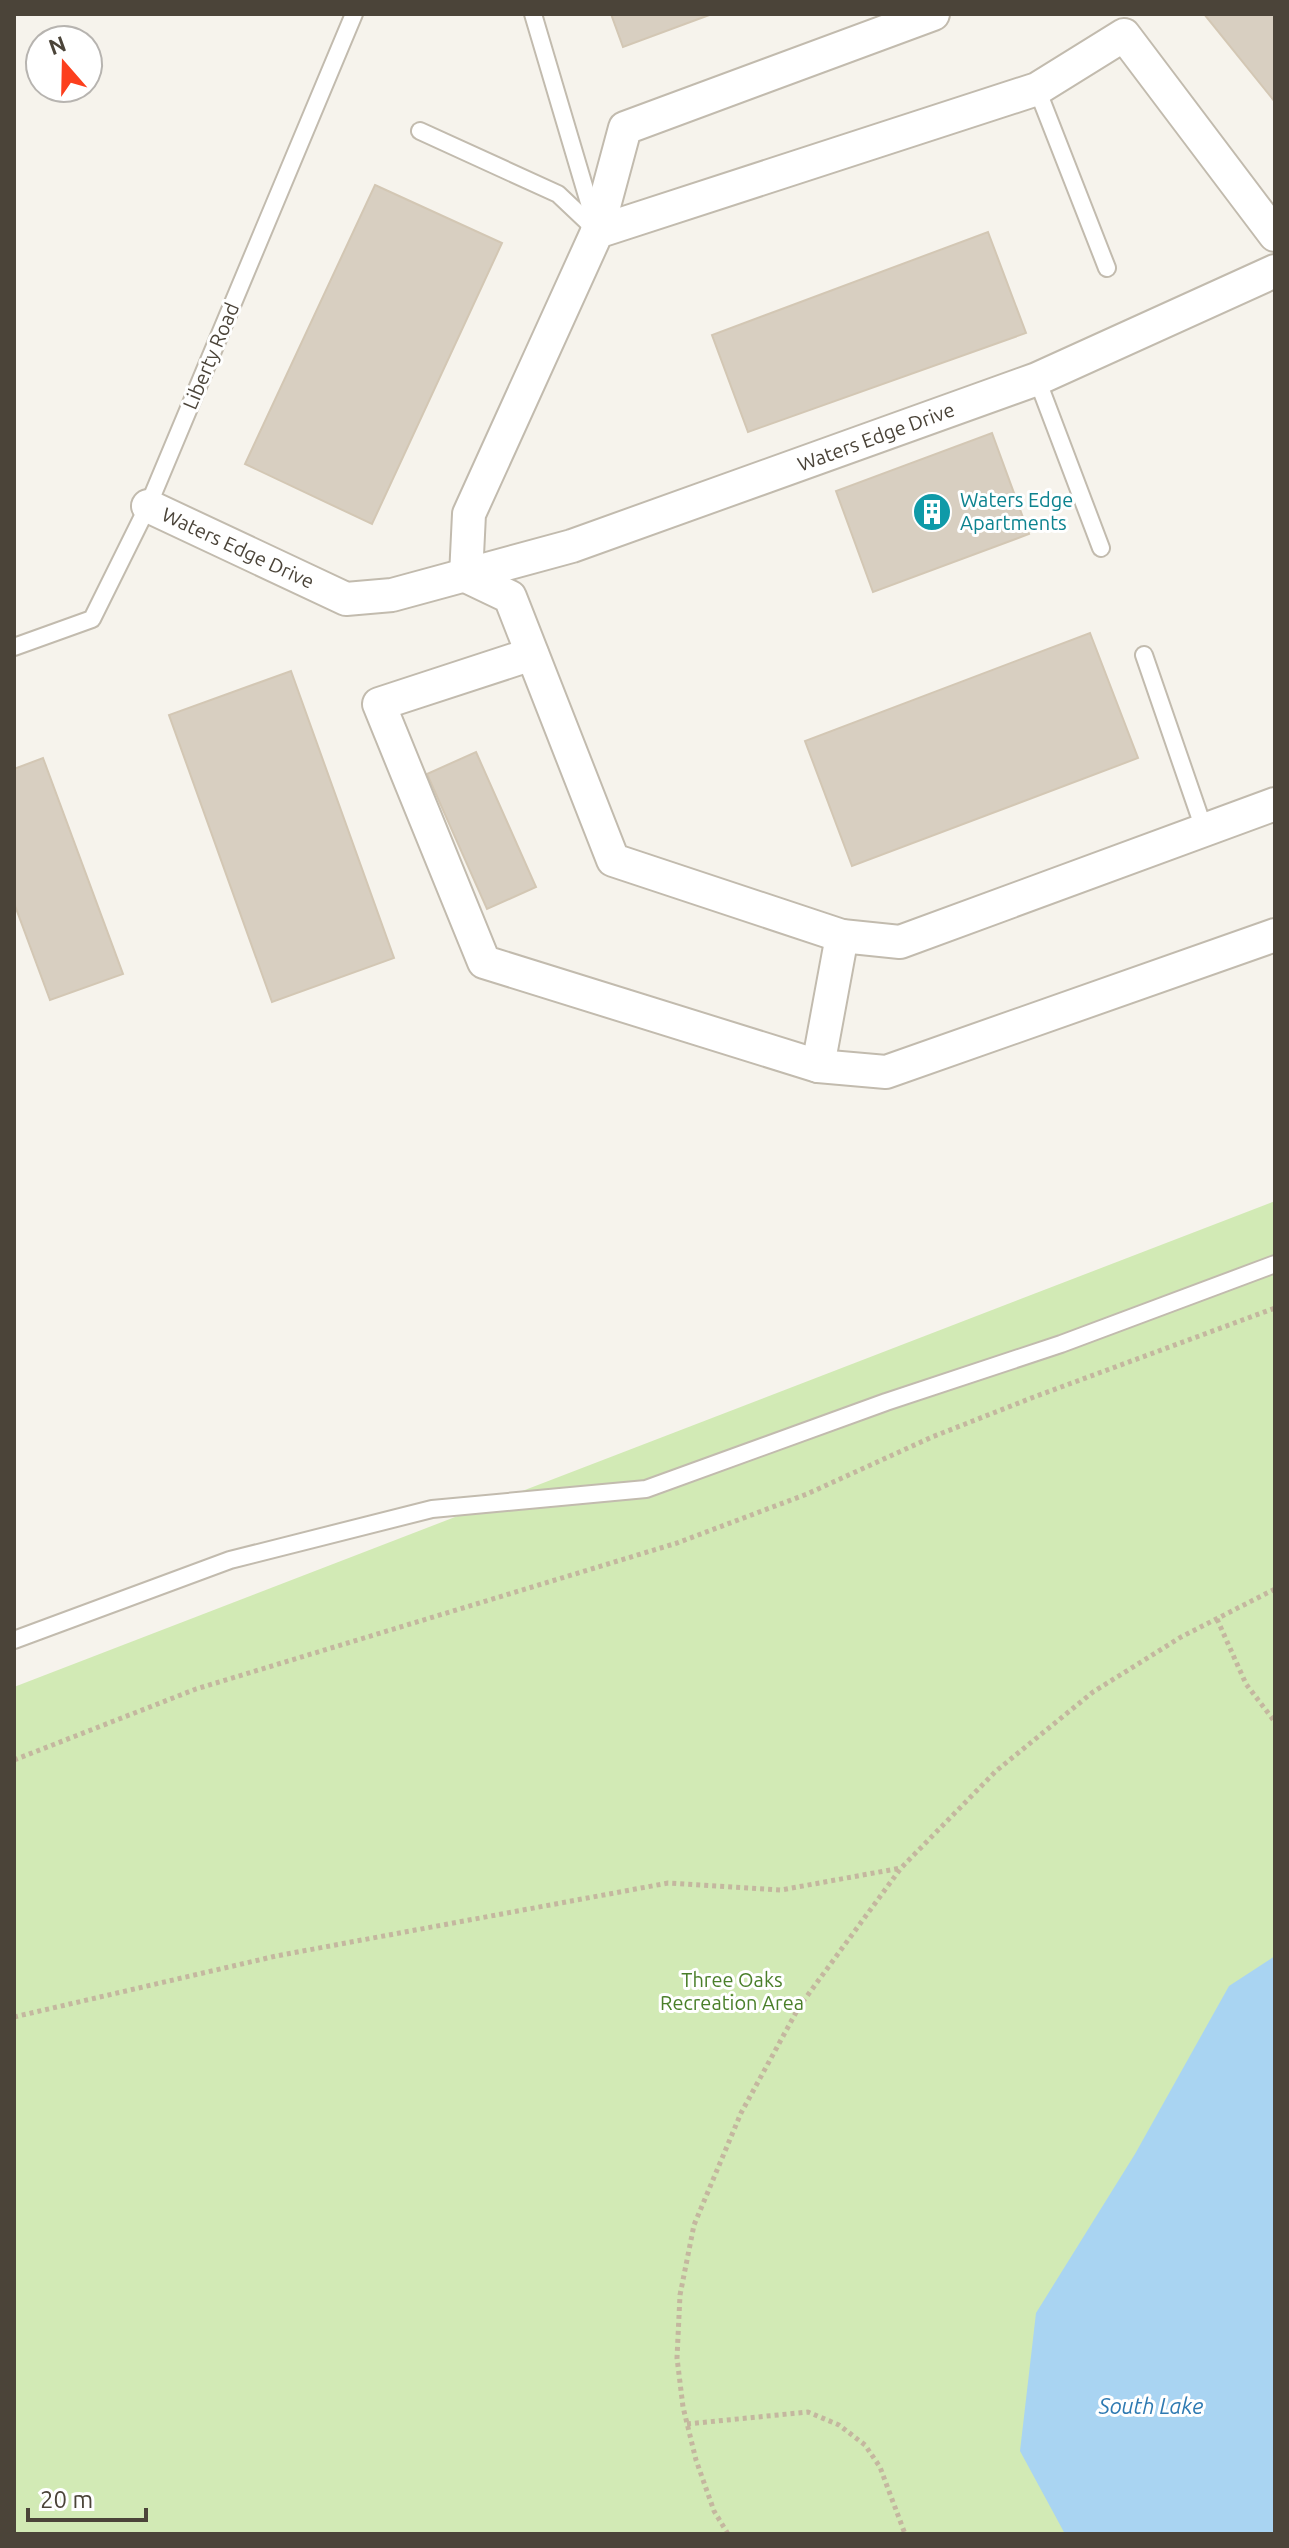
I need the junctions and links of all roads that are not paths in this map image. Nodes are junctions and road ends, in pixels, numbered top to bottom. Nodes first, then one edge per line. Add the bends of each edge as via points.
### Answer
1 (354, 14) edge
2 (533, 14) edge
3 (933, 14) edge
4 (1114, 25) edge
5 (1037, 89) junction
6 (420, 131) dead end
7 (597, 232) junction
8 (1275, 235) edge
9 (1107, 268) dead end
10 (1275, 271) edge
11 (1037, 379) junction
12 (148, 506) junction
13 (1101, 548) dead end
14 (466, 576) junction
15 (14, 647) edge
16 (532, 654) junction
17 (1144, 655) dead end
18 (1275, 804) edge
19 (1204, 829) junction
20 (1275, 935) edge
21 (842, 936) junction
22 (818, 1066) junction
23 (1275, 1264) edge
24 (14, 1640) edge

1 - 12 lane, Liberty Road
2 - 7 lane
3 - 7 street via 625,128
4 - 5 street
4 - 8 street
5 - 7 street
5 - 9 lane
6 - 7 lane via 558,194
7 - 14 street via 469,514
10 - 11 street, Waters Edge Drive
11 - 13 lane
11 - 14 street, Waters Edge Drive via 572,546
12 - 14 street, Waters Edge Drive via 346,599 392,595
12 - 15 lane, Liberty Road via 92,619
14 - 16 street via 510,597
16 - 21 street via 613,860
16 - 22 street via 379,704 484,962
17 - 19 lane
18 - 19 street
19 - 21 street via 900,942
20 - 22 street via 886,1072
21 - 22 street
23 - 24 lane via 646,1489 432,1509 230,1560

